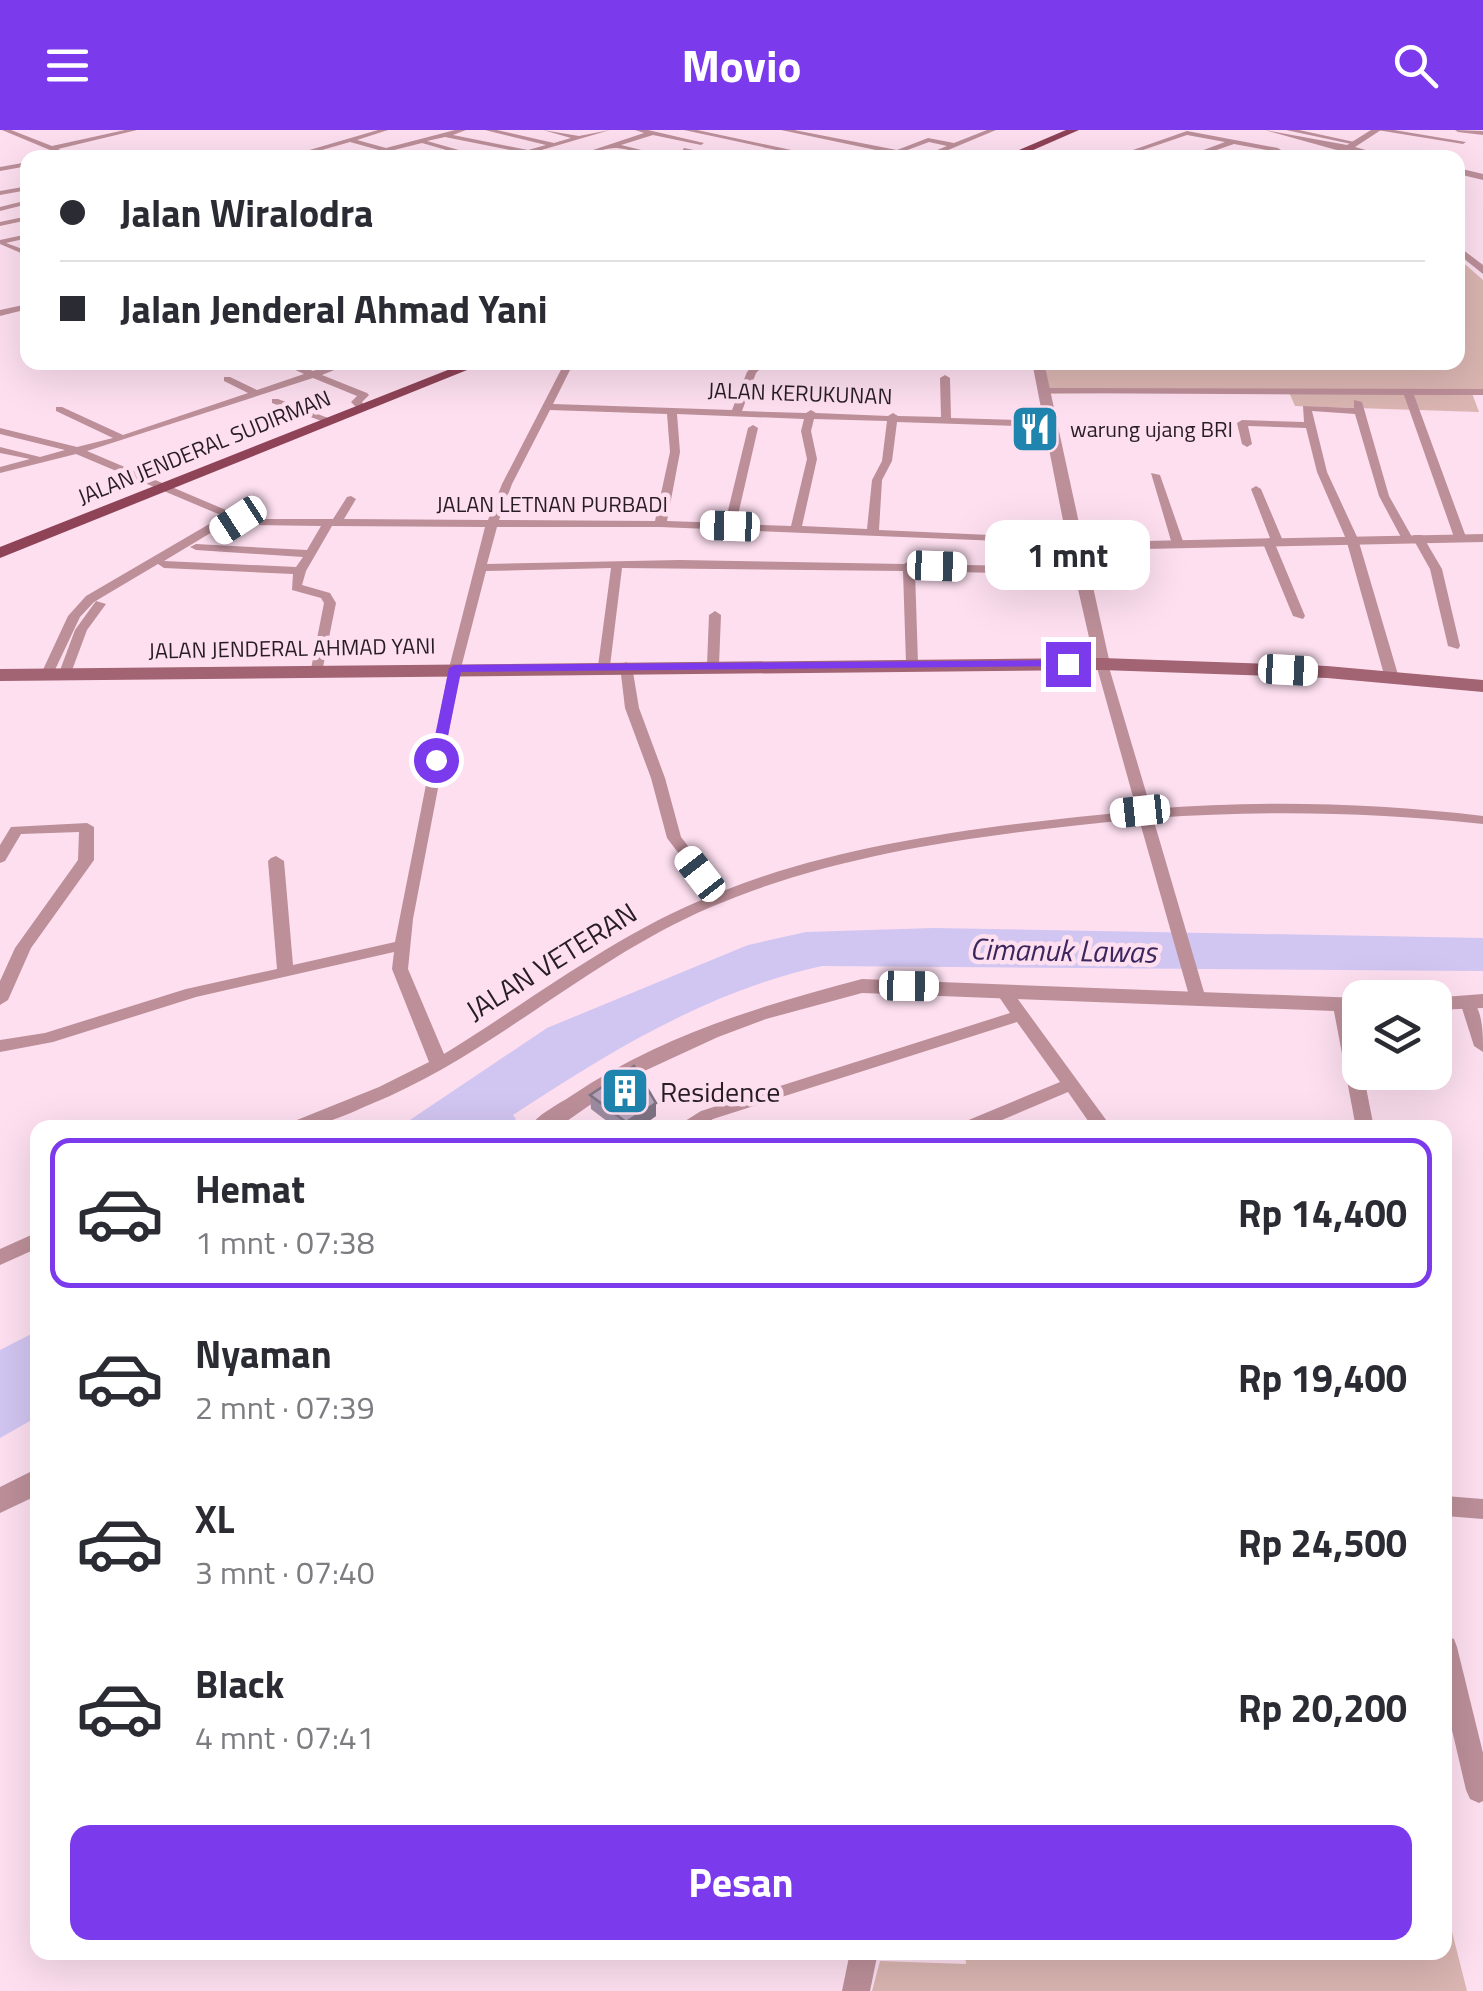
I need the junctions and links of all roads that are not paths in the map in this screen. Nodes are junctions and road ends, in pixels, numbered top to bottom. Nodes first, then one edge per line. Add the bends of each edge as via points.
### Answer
1 (5, 130) edge
2 (134, 130) edge
3 (385, 130) edge
4 (425, 130) edge
5 (462, 130) edge
6 (488, 130) edge
7 (546, 130) edge
8 (602, 130) edge
9 (638, 130) edge
10 (687, 130) edge
11 (734, 130) edge
12 (784, 130) edge
13 (841, 130) edge
14 (950, 130) edge
15 (993, 130) edge
16 (1074, 130) edge
17 (1269, 130) edge
18 (1289, 130) edge
19 (1378, 130) edge
20 (1458, 130) edge
21 (656, 131) edge
22 (373, 133) junction
23 (446, 134) junction
24 (937, 134) dead end
25 (1483, 134) edge
26 (1312, 135) edge
27 (581, 138) junction
28 (631, 139) junction
29 (834, 139) junction
30 (354, 141) junction
31 (742, 141) junction
32 (1233, 141) junction
33 (417, 142) junction
34 (1462, 142) dead end
35 (918, 144) junction
36 (556, 145) junction
37 (611, 145) junction
38 (763, 145) junction
39 (818, 145) junction
40 (956, 145) junction
41 (1352, 146) junction
42 (330, 147) junction
43 (58, 149) edge
44 (318, 150) edge
45 (322, 150) edge
46 (386, 150) joint
47 (450, 150) edge
48 (523, 150) edge
49 (540, 150) edge
50 (594, 150) edge
51 (634, 150) edge
52 (684, 150) edge
53 (739, 150) edge
54 (746, 150) edge
55 (789, 150) edge
56 (804, 150) edge
57 (845, 150) edge
58 (888, 150) edge
59 (903, 150) edge
60 (943, 150) edge
61 (1024, 150) edge
62 (1136, 150) edge
63 (1208, 150) edge
64 (1278, 150) joint
65 (1354, 150) edge
66 (1365, 150) edge
67 (299, 370) edge
68 (328, 370) edge
69 (460, 370) edge
70 (566, 370) edge
71 (758, 370) edge
72 (1039, 370) edge
73 (311, 376) junction
74 (945, 378) dead end
75 (227, 379) dead end
76 (1300, 389) junction
77 (1042, 391) junction
78 (1354, 391) junction
79 (1408, 391) junction
80 (1483, 392) edge
81 (258, 394) junction
82 (275, 401) dead end
83 (362, 408) junction
84 (548, 408) junction
85 (1306, 408) junction
86 (60, 409) dead end
87 (672, 409) junction
88 (738, 410) junction
89 (1360, 410) junction
90 (811, 413) junction
91 (892, 416) junction
92 (946, 419) junction
93 (331, 421) junction
94 (1051, 424) junction
95 (1309, 425) junction
96 (753, 428) dead end
97 (0, 430) edge
98 (122, 438) junction
99 (1246, 444) dead end
100 (0, 450) edge
101 (72, 451) junction
102 (40, 458) junction
103 (0, 470) edge
104 (1156, 475) dead end
105 (157, 488) junction
106 (1256, 489) dead end
107 (350, 499) dead end
108 (232, 519) junction
109 (492, 523) junction
110 (332, 524) junction
111 (660, 524) junction
112 (730, 526) junction
113 (796, 527) junction
114 (873, 530) junction
115 (1412, 537) junction
116 (1460, 538) junction
117 (1483, 538) edge
118 (1352, 539) junction
119 (1074, 541) junction
120 (1272, 541) junction
121 (1178, 544) junction
122 (196, 547) junction
123 (0, 553) edge
124 (310, 554) junction
125 (164, 564) junction
126 (616, 565) junction
127 (909, 566) junction
128 (479, 568) junction
129 (300, 571) junction
130 (1080, 571) junction
131 (715, 616) dead end
132 (1299, 616) dead end
133 (1454, 646) dead end
134 (912, 664) junction
135 (1102, 664) junction
136 (714, 665) junction
137 (604, 666) junction
138 (626, 666) junction
139 (455, 668) junction
140 (317, 669) junction
141 (0, 674) edge
142 (56, 674) junction
143 (1392, 678) junction
144 (1483, 686) edge
145 (1140, 811) junction
146 (1483, 820) edge
147 (8, 829) edge
148 (0, 858) edge
149 (276, 861) dead end
150 (720, 898) junction
151 (400, 946) junction
152 (285, 970) junction
153 (1003, 992) junction
154 (1198, 999) junction
155 (0, 1000) edge
156 (1476, 1001) edge
157 (1342, 1006) edge
158 (1018, 1016) junction
159 (0, 1046) edge
160 (1483, 1046) edge
161 (439, 1064) junction
162 (1069, 1085) junction
163 (1361, 1090) edge
164 (311, 1120) edge
165 (552, 1120) edge
166 (698, 1120) edge
167 (984, 1120) edge
168 (1097, 1120) edge
169 (1365, 1120) edge
170 (30, 1243) edge
171 (0, 1258) edge
172 (30, 1484) edge
173 (0, 1501) edge
174 (1452, 1506) edge
175 (1483, 1508) edge
176 (1452, 1676) edge
177 (1479, 1790) dead end
178 (862, 1960) edge
179 (856, 1991) edge

1 - 43 street
2 - 43 street
3 - 22 street
4 - 23 street
5 - 23 street
6 - 36 street
7 - 27 street
8 - 27 street
9 - 21 street
10 - 31 street
11 - 31 street via 760,135
12 - 29 street
13 - 35 street
14 - 24 street
15 - 40 street
16 - 61 main road
17 - 26 street
18 - 26 street
19 - 34 street
19 - 41 street
20 - 25 street
21 - 28 street
21 - 53 street
22 - 30 street
22 - 33 street
23 - 33 street
23 - 48 street
26 - 41 street
26 - 64 street
27 - 36 street
28 - 37 street
28 - 52 street
29 - 39 street
29 - 58 street
30 - 42 street
30 - 46 street
31 - 38 street
32 - 62 street via 1186,133
32 - 63 street
32 - 64 street
33 - 46 street
33 - 47 street
35 - 40 street
35 - 59 street
36 - 49 street
37 - 50 street
37 - 51 street
38 - 54 street
38 - 55 street
39 - 56 street
39 - 57 street
40 - 60 street
41 - 65 street
41 - 66 street
42 - 44 street
42 - 45 street
67 - 73 street
68 - 73 street
69 - 83 main road, JALAN JENDERAL SUDIRMAN
70 - 84 street
71 - 88 street
72 - 77 street
73 - 81 street
73 - 83 street via 364,395 356,402
74 - 92 street
75 - 81 street
76 - 77 street
76 - 78 street
76 - 85 street
77 - 94 street
78 - 79 street
78 - 89 street
79 - 80 street
79 - 116 street
81 - 98 street
82 - 93 street
83 - 93 main road, JALAN JENDERAL SUDIRMAN
84 - 87 street, JALAN KERUKUNAN
84 - 109 street
85 - 89 street
85 - 95 street
86 - 98 street
87 - 88 street, JALAN KERUKUNAN
87 - 111 street via 676,434
88 - 90 street, JALAN KERUKUNAN
89 - 115 street via 1384,496
90 - 91 street, JALAN KERUKUNAN
90 - 113 street via 806,431 812,459
91 - 92 street, JALAN KERUKUNAN
91 - 114 street
92 - 94 street, JALAN KERUKUNAN
93 - 105 main road, JALAN JENDERAL SUDIRMAN
94 - 119 street
95 - 99 street via 1240,424
95 - 118 street
96 - 112 street
97 - 101 street, JALAN LETNAN PURBADI
98 - 101 street
100 - 102 street
101 - 102 street
101 - 105 street, JALAN LETNAN PURBADI
102 - 103 street
104 - 121 street
105 - 108 street, JALAN LETNAN PURBADI
105 - 123 main road, JALAN JENDERAL SUDIRMAN
106 - 120 street
107 - 110 street
108 - 110 street, JALAN LETNAN PURBADI
108 - 122 street
108 - 142 street via 90,599 74,616
109 - 110 street, JALAN LETNAN PURBADI
109 - 111 street, JALAN LETNAN PURBADI
109 - 128 street
110 - 124 street
111 - 112 street, JALAN LETNAN PURBADI
112 - 113 street, JALAN LETNAN PURBADI
113 - 114 street, JALAN LETNAN PURBADI
114 - 119 street, JALAN LETNAN PURBADI
115 - 116 street
115 - 118 street
115 - 133 street via 1436,569
116 - 117 street
118 - 120 street
118 - 143 street
119 - 121 street
119 - 130 street
120 - 121 street
120 - 132 street
122 - 124 street
122 - 125 street
124 - 129 street
125 - 129 street
125 - 142 street via 93,610
126 - 127 street
126 - 128 street
126 - 137 street
127 - 130 street
127 - 134 street
128 - 139 street
129 - 140 street via 298,590 330,603
130 - 135 street
131 - 136 street
134 - 135 main road, JALAN JENDERAL AHMAD YANI
134 - 136 main road, JALAN JENDERAL AHMAD YANI
135 - 143 main road, JALAN JENDERAL AHMAD YANI
135 - 145 street
136 - 138 main road, JALAN JENDERAL AHMAD YANI
137 - 138 main road, JALAN JENDERAL AHMAD YANI
137 - 139 main road, JALAN JENDERAL AHMAD YANI
138 - 150 street via 632,708 674,838
139 - 140 main road, JALAN JENDERAL AHMAD YANI
139 - 151 street
140 - 142 main road, JALAN JENDERAL AHMAD YANI
141 - 142 main road, JALAN JENDERAL AHMAD YANI
143 - 144 main road, JALAN JENDERAL AHMAD YANI
145 - 146 street, JALAN VETERAN via 1318,805
145 - 150 street, JALAN VETERAN via 865,854
145 - 154 street
147 - 148 street
147 - 155 street via 84,825 88,852 23,948
149 - 152 street
150 - 161 street, JALAN VETERAN via 655,928
151 - 152 street
151 - 161 street via 404,983
152 - 159 street
153 - 154 street
153 - 158 street
153 - 165 street via 862,986 758,1014 619,1074
154 - 157 street
156 - 160 street
158 - 162 street
158 - 166 street
161 - 164 street, JALAN VETERAN
162 - 167 street
162 - 168 street
163 - 169 street
170 - 171 street
172 - 173 street
174 - 175 street
176 - 177 street
178 - 179 street

